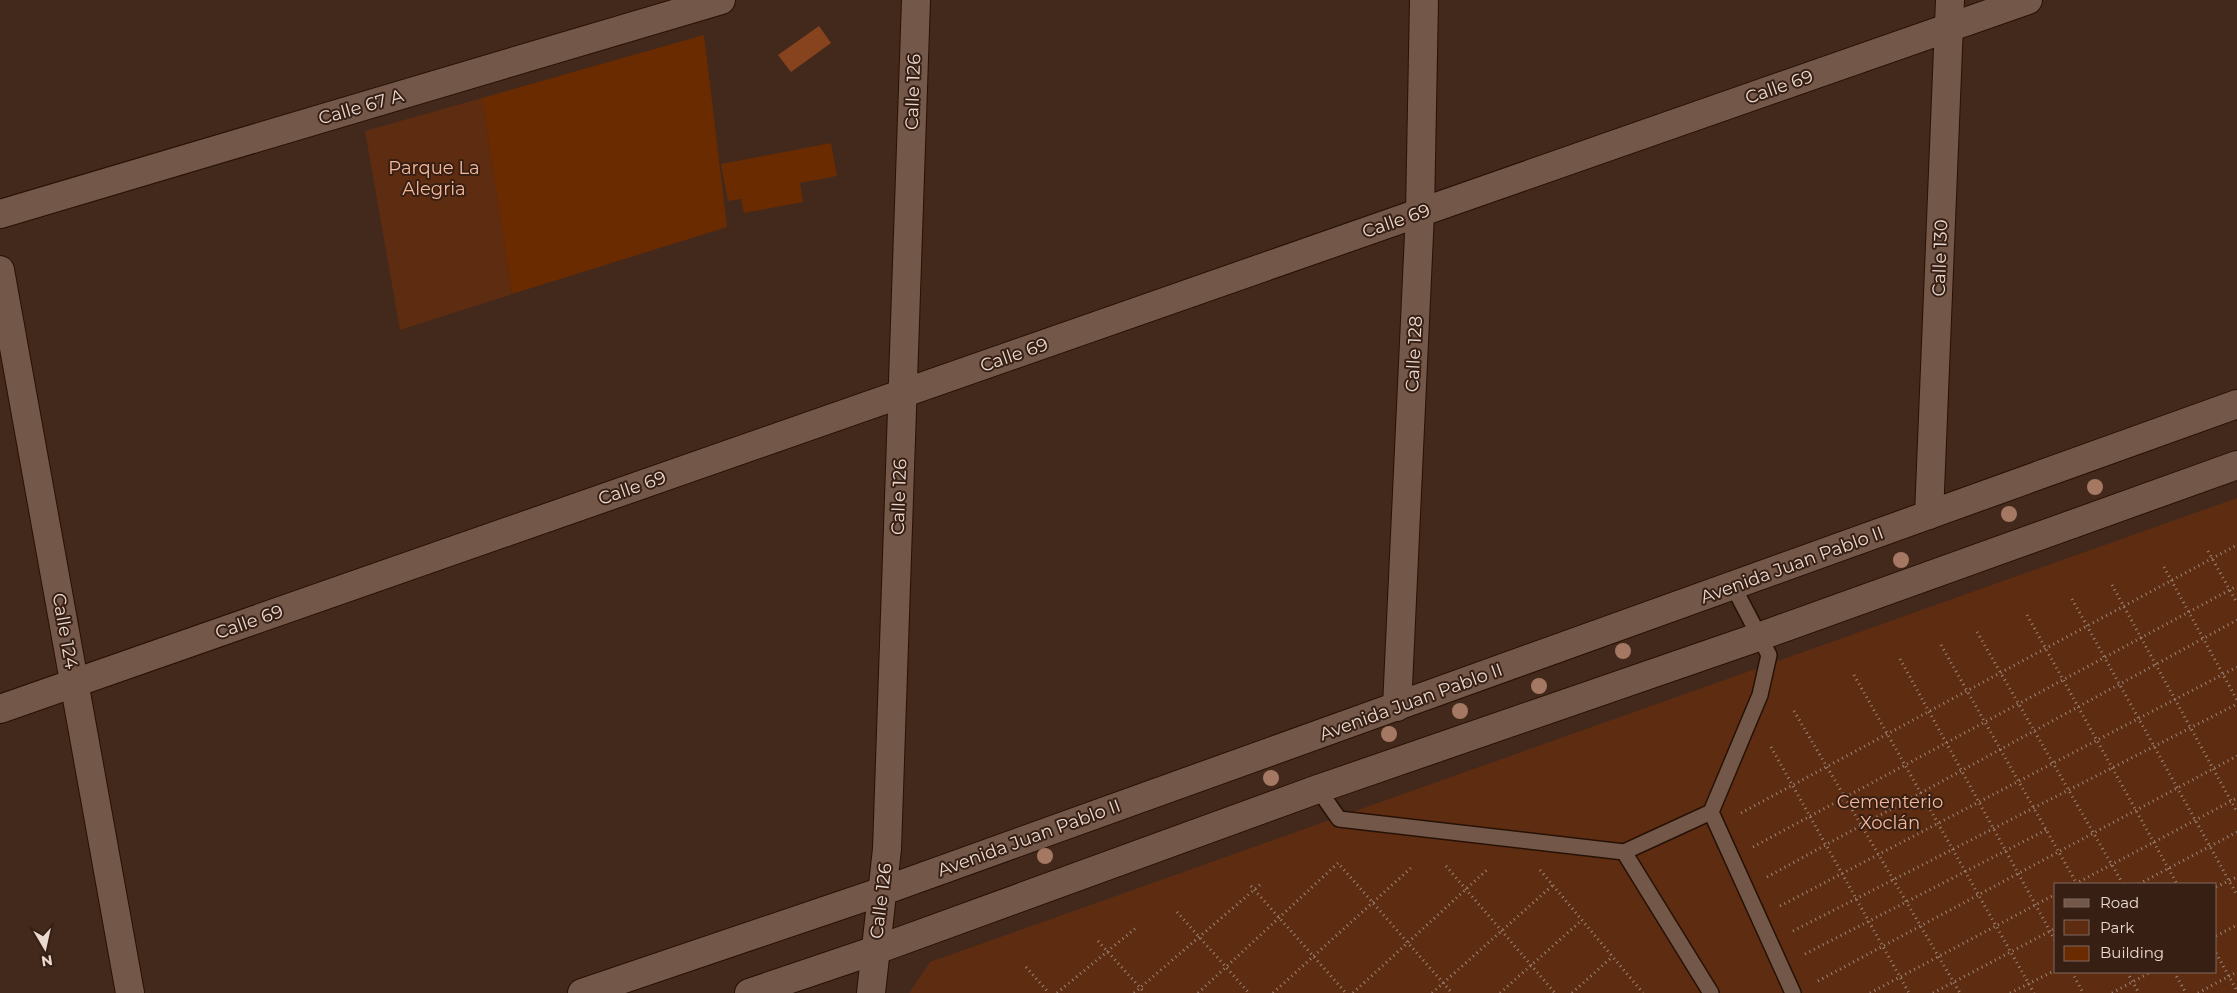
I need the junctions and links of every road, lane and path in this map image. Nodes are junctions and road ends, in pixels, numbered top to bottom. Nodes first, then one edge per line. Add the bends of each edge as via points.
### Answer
1 (721, 0) edge
2 (916, 0) edge
3 (1424, 0) edge
4 (1950, 0) edge
5 (2028, 0) edge
6 (1949, 28) junction
7 (1420, 213) junction
8 (0, 214) edge
9 (0, 270) edge
10 (903, 394) junction
11 (2237, 404) edge
12 (2237, 465) edge
13 (1929, 515) junction
14 (2237, 545) edge
15 (2208, 552) dead end
16 (2212, 559) junction
17 (2164, 567) dead end
18 (2171, 580) junction
19 (2112, 585) dead end
20 (1733, 586) junction
21 (2237, 586) edge
22 (2230, 590) junction
23 (2072, 599) dead end
24 (2237, 603) edge
25 (2123, 606) junction
26 (2189, 612) junction
27 (2027, 615) dead end
28 (2237, 620) edge
29 (2087, 626) junction
30 (1977, 632) dead end
31 (1761, 636) junction
32 (2141, 638) junction
33 (2203, 638) junction
34 (1941, 645) dead end
35 (2046, 648) junction
36 (1900, 658) dead end
37 (2105, 658) junction
38 (2156, 664) junction
39 (2237, 667) edge
40 (2000, 672) junction
41 (1854, 675) dead end
42 (2223, 675) junction
43 (2064, 680) junction
44 (74, 683) junction
45 (2119, 684) junction
46 (1967, 690) junction
47 (2175, 700) junction
48 (2237, 700) edge
49 (2019, 704) junction
50 (2237, 704) edge
51 (2078, 706) junction
52 (1397, 707) junction
53 (0, 709) edge
54 (1794, 711) dead end
55 (1929, 711) junction
56 (2139, 719) junction
57 (1985, 722) junction
58 (2191, 728) junction
59 (2034, 731) junction
60 (1887, 733) junction
61 (2097, 740) junction
62 (1946, 743) junction
63 (1771, 747) dead end
64 (2154, 747) junction
65 (2001, 749) junction
66 (2237, 756) edge
67 (2053, 764) junction
68 (1905, 765) junction
69 (1827, 766) junction
70 (2113, 768) junction
71 (2213, 769) junction
72 (1962, 771) junction
73 (2019, 781) junction
74 (1792, 784) junction
75 (2178, 788) junction
76 (1318, 789) junction
77 (2069, 790) junction
78 (1920, 793) junction
79 (1845, 797) junction
80 (2237, 798) edge
81 (2231, 801) junction
82 (1979, 802) junction
83 (2034, 808) junction
84 (2136, 810) junction
85 (1711, 812) junction
86 (2237, 812) edge
87 (1741, 813) dead end
88 (1810, 816) junction
89 (2195, 820) junction
90 (1938, 824) junction
91 (1862, 825) junction
92 (1994, 829) junction
93 (2046, 830) junction
94 (2237, 832) edge
95 (2094, 833) junction
96 (2154, 842) junction
97 (1826, 845) junction
98 (2210, 847) junction
99 (1750, 848) dead end
100 (1953, 850) junction
101 (2005, 851) junction
102 (1624, 852) junction
103 (2059, 852) junction
104 (1879, 854) junction
105 (2112, 865) junction
106 (1413, 866) dead end
107 (1446, 866) dead end
108 (1488, 868) dead end
109 (2169, 868) junction
110 (1540, 870) dead end
111 (1965, 872) junction
112 (1842, 874) junction
113 (2018, 874) junction
114 (2237, 876) edge
115 (1765, 878) dead end
116 (1894, 880) junction
117 (2229, 881) junction
118 (1262, 883) dead end
119 (2075, 883) edge
120 (2078, 883) edge
121 (2122, 883) edge
122 (2141, 883) edge
123 (2176, 883) edge
124 (1553, 885) junction
125 (1250, 886) dead end
126 (2217, 887) edge
127 (1254, 890) junction
128 (1466, 890) junction
129 (882, 891) junction
130 (1978, 895) junction
131 (2054, 895) edge
132 (2237, 895) edge
133 (1856, 899) junction
134 (1906, 902) junction
135 (1372, 903) junction
136 (2036, 905) junction
137 (1780, 907) dead end
138 (1177, 912) dead end
139 (1279, 918) junction
140 (1582, 920) junction
141 (1869, 921) junction
142 (2237, 925) edge
143 (1921, 926) junction
144 (1996, 926) junction
145 (1136, 927) dead end
146 (2054, 929) edge
147 (1501, 931) junction
148 (1792, 932) dead end
149 (2050, 932) junction
150 (2217, 935) edge
151 (1199, 937) junction
152 (2054, 939) edge
153 (1098, 941) dead end
154 (1408, 943) junction
155 (1883, 946) junction
156 (876, 950) junction
157 (1107, 952) junction
158 (2010, 952) junction
159 (1804, 954) dead end
160 (2217, 955) edge
161 (1313, 956) junction
162 (1938, 956) junction
163 (1612, 957) junction
164 (1531, 966) junction
165 (1026, 967) dead end
166 (1226, 968) junction
167 (2054, 971) edge
168 (2237, 972) edge
169 (2073, 973) edge
170 (2128, 973) edge
171 (2149, 973) edge
172 (2175, 973) edge
173 (2229, 976) junction
174 (1900, 977) junction
175 (1818, 981) dead end
176 (1954, 982) junction
177 (2132, 982) junction
178 (1443, 983) junction
179 (2028, 984) junction
180 (1140, 988) junction
181 (2237, 991) edge
182 (130, 993) edge
183 (582, 993) edge
184 (748, 993) edge
185 (871, 993) edge
186 (1049, 993) edge
187 (1057, 993) edge
188 (1134, 993) edge
189 (1144, 993) edge
190 (1198, 993) edge
191 (1248, 993) edge
192 (1273, 993) edge
193 (1346, 993) edge
194 (1353, 993) edge
195 (1432, 993) edge
196 (1452, 993) edge
197 (1500, 993) edge
198 (1555, 993) edge
199 (1572, 993) edge
200 (1643, 993) edge
201 (1711, 993) edge
202 (1793, 993) edge
203 (1870, 993) edge
204 (1909, 993) edge
205 (1933, 993) edge
206 (1960, 993) edge
207 (2010, 993) edge
208 (2034, 993) edge
209 (2083, 993) edge
210 (2112, 993) edge
211 (2139, 993) edge
212 (2186, 993) edge
213 (2198, 993) edge

1 - 8 street, Calle 67 A
2 - 10 street, Calle 126
3 - 7 street, Calle 128
4 - 6 street, Calle 130
5 - 6 street, Calle 69
6 - 7 street, Calle 69
6 - 13 street, Calle 130
7 - 10 street, Calle 69
7 - 52 street, Calle 128
9 - 44 street, Calle 124
10 - 44 street, Calle 69
10 - 129 street, Calle 126 via 887,849
11 - 13 street, Avenida Juan Pablo II
12 - 31 street
13 - 20 street, Avenida Juan Pablo II
14 - 16 path
15 - 16 path
16 - 18 path
16 - 22 path
17 - 18 path
18 - 25 path
18 - 26 path
19 - 25 path
20 - 31 lane
20 - 52 street, Avenida Juan Pablo II
21 - 22 path
22 - 24 path
22 - 26 path
23 - 29 path
25 - 29 path
25 - 32 path
26 - 32 path
26 - 33 path
27 - 35 path
28 - 33 path
29 - 35 path
29 - 37 path
30 - 40 path
31 - 76 street
31 - 85 lane via 1769,655 1760,695
32 - 37 path
32 - 38 path
33 - 38 path
33 - 42 path
34 - 46 path
35 - 40 path
35 - 43 path
36 - 55 path
37 - 43 path
37 - 45 path
38 - 45 path
38 - 47 path
39 - 42 path
40 - 46 path
40 - 49 path
41 - 60 path
42 - 47 path
42 - 48 path
43 - 49 path
43 - 51 path
44 - 53 street, Calle 69
44 - 182 street, Calle 124
45 - 51 path
45 - 56 path
46 - 55 path
46 - 57 path
47 - 56 path
47 - 58 path
49 - 57 path
49 - 59 path
50 - 58 path
51 - 59 path
51 - 61 path
52 - 129 street, Avenida Juan Pablo II
54 - 69 path
55 - 60 path
55 - 62 path
56 - 61 path
56 - 64 path
57 - 62 path
57 - 65 path
58 - 64 path
58 - 71 path
59 - 65 path
59 - 67 path
60 - 68 path
60 - 69 path
61 - 67 path
61 - 70 path
62 - 68 path
62 - 72 path
63 - 74 path
64 - 70 path
64 - 75 path
65 - 72 path
65 - 73 path
66 - 71 path
67 - 73 path
67 - 77 path
68 - 78 path
68 - 79 path
69 - 74 path
69 - 79 path
70 - 77 path
70 - 84 path
71 - 75 path
71 - 81 path
72 - 78 path
72 - 82 path
73 - 82 path
73 - 83 path
74 - 87 path
74 - 88 path
75 - 84 path
75 - 89 path
76 - 102 lane via 1339,819
76 - 156 street
77 - 83 path
77 - 95 path
78 - 90 path
78 - 91 path
79 - 88 path
79 - 91 path
80 - 81 path
81 - 86 path
81 - 89 path
82 - 90 path
82 - 92 path
83 - 92 path
83 - 93 path
84 - 95 path
84 - 96 path
85 - 102 lane
85 - 202 lane
88 - 97 path
88 - 99 path
89 - 96 path
89 - 98 path
90 - 100 path
90 - 104 path
91 - 97 path
91 - 104 path
92 - 100 path
92 - 101 path
93 - 101 path
93 - 103 path
94 - 98 path
95 - 103 path
95 - 105 path
96 - 105 path
96 - 109 path
97 - 112 path
97 - 115 path
98 - 109 path
98 - 117 path
100 - 111 path
100 - 116 path
101 - 111 path
101 - 113 path
102 - 201 lane
103 - 113 path
103 - 119 path
104 - 112 path
104 - 116 path
105 - 120 path
105 - 121 path
106 - 135 path
107 - 128 path
108 - 128 path
109 - 122 path
109 - 123 path
110 - 124 path
111 - 130 path
111 - 134 path
112 - 133 path
112 - 137 path
113 - 130 path
113 - 136 path
114 - 117 path
116 - 133 path
116 - 134 path
117 - 126 path
117 - 132 path
118 - 127 path
124 - 140 path
124 - 147 path
125 - 127 path
127 - 139 path
127 - 151 path
128 - 147 path
128 - 154 path
129 - 156 street, Calle 126
129 - 183 street, Avenida Juan Pablo II
130 - 143 path
130 - 144 path
131 - 136 path
133 - 141 path
133 - 148 path
134 - 141 path
134 - 143 path
135 - 139 path via 1338,863
135 - 154 path
135 - 161 path
136 - 144 path
136 - 149 path
138 - 151 path
139 - 161 path
139 - 166 path
140 - 163 path
140 - 164 path
141 - 155 path
141 - 159 path
142 - 150 path
143 - 155 path
143 - 162 path
144 - 158 path
144 - 162 path
145 - 157 path
146 - 149 path
147 - 164 path
147 - 178 path
149 - 152 path
149 - 158 path
151 - 166 path
151 - 180 path
153 - 157 path
154 - 178 path
154 - 194 path
155 - 174 path
155 - 175 path
156 - 184 street
156 - 185 street, Calle 126
157 - 180 path
157 - 187 path
158 - 176 path
158 - 179 path
160 - 173 path
161 - 192 path
161 - 193 path
162 - 174 path
162 - 176 path
163 - 199 path
163 - 200 path
164 - 197 path
164 - 198 path
165 - 186 path
166 - 190 path
166 - 191 path
167 - 179 path
168 - 173 path
169 - 209 path
170 - 177 path
171 - 177 path
172 - 212 path
173 - 181 path
173 - 213 path
174 - 203 path
174 - 204 path
176 - 205 path
176 - 206 path
177 - 210 path
177 - 211 path
178 - 195 path
178 - 196 path
179 - 207 path
179 - 208 path
180 - 188 path
180 - 189 path

